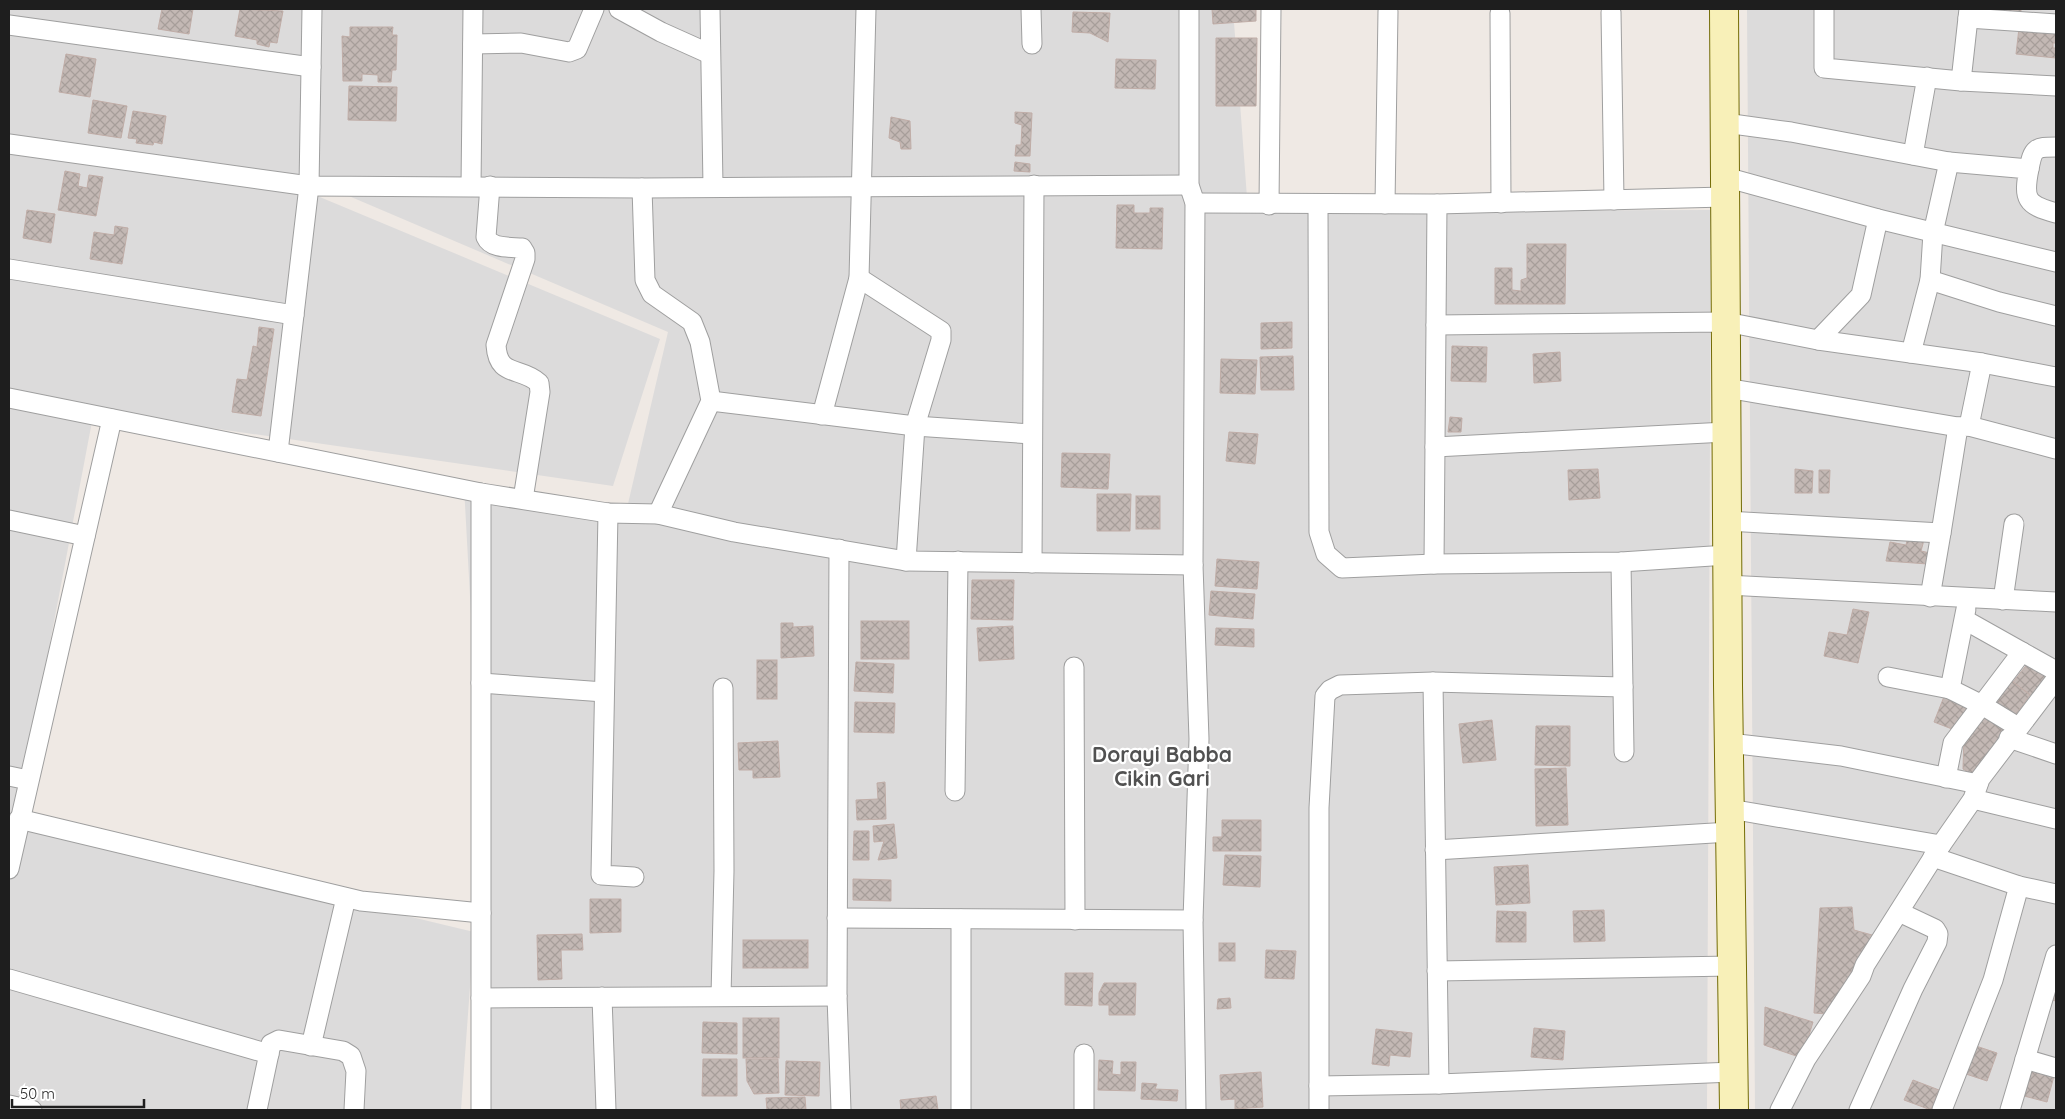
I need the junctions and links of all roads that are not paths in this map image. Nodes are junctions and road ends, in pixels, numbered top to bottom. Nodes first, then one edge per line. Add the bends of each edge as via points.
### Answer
1 (312, 9) edge
2 (473, 9) edge
3 (594, 9) edge
4 (619, 9) edge
5 (710, 9) edge
6 (866, 9) edge
7 (1031, 9) edge
8 (1189, 9) edge
9 (1271, 9) edge
10 (1724, 9) edge
11 (1824, 9) edge
12 (1388, 11) dead end
13 (1610, 12) dead end
14 (1500, 13) dead end
15 (1969, 14) edge
16 (2056, 24) edge
17 (9, 25) edge
18 (473, 44) junction
19 (1032, 44) dead end
20 (710, 54) junction
21 (311, 67) junction
22 (1927, 77) junction
23 (1961, 81) junction
24 (2056, 86) edge
25 (1725, 123) junction
26 (9, 144) edge
27 (2056, 147) edge
28 (1913, 155) junction
29 (1950, 162) junction
30 (2029, 169) junction
31 (1034, 185) junction
32 (1189, 185) junction
33 (309, 186) junction
34 (481, 186) junction
35 (712, 186) junction
36 (862, 186) junction
37 (1725, 187) junction
38 (642, 188) junction
39 (1614, 200) junction
40 (1501, 203) junction
41 (1195, 204) junction
42 (1385, 204) junction
43 (1437, 204) junction
44 (1269, 205) junction
45 (1318, 205) junction
46 (2056, 213) edge
47 (1878, 219) junction
48 (1933, 232) junction
49 (2056, 262) edge
50 (9, 269) edge
51 (859, 278) junction
52 (1930, 280) junction
53 (294, 315) junction
54 (2056, 316) edge
55 (1726, 322) junction
56 (1436, 325) junction
57 (1818, 340) junction
58 (1911, 354) junction
59 (1982, 363) junction
60 (2056, 377) edge
61 (1726, 388) junction
62 (9, 398) edge
63 (711, 401) junction
64 (822, 415) junction
65 (112, 419) junction
66 (915, 426) junction
67 (1964, 426) junction
68 (1726, 432) junction
69 (1032, 434) junction
70 (1435, 447) junction
71 (2056, 449) edge
72 (278, 452) junction
73 (481, 492) junction
74 (523, 499) junction
75 (608, 513) junction
76 (658, 514) junction
77 (9, 520) edge
78 (1727, 521) junction
79 (2014, 524) dead end
80 (1941, 533) junction
81 (85, 536) junction
82 (839, 549) junction
83 (1727, 555) junction
84 (906, 561) junction
85 (958, 561) junction
86 (1622, 562) junction
87 (1032, 563) junction
88 (1434, 564) junction
89 (1193, 565) junction
90 (1727, 585) junction
91 (1930, 597) junction
92 (1967, 599) junction
93 (2003, 600) junction
94 (2056, 602) edge
95 (1964, 620) junction
96 (2022, 652) junction
97 (1074, 667) dead end
98 (2056, 671) edge
99 (1888, 677) dead end
100 (1433, 682) junction
101 (481, 683) junction
102 (1623, 687) junction
103 (2054, 687) edge
104 (722, 688) dead end
105 (1950, 689) junction
106 (604, 692) junction
107 (1982, 705) junction
108 (2014, 733) junction
109 (1729, 743) junction
110 (1624, 752) dead end
111 (2056, 754) edge
112 (9, 776) edge
113 (1946, 778) junction
114 (28, 780) junction
115 (955, 791) dead end
116 (1975, 791) junction
117 (20, 818) junction
118 (2056, 820) edge
119 (1730, 821) junction
120 (1435, 850) junction
121 (1937, 851) junction
122 (9, 869) edge
123 (634, 877) dead end
124 (2019, 886) junction
125 (2056, 894) edge
126 (346, 898) junction
127 (1898, 912) junction
128 (481, 913) junction
129 (837, 918) junction
130 (961, 919) junction
131 (1075, 920) junction
132 (1193, 920) junction
133 (2056, 955) edge
134 (1732, 966) junction
135 (1437, 970) junction
136 (9, 979) edge
137 (720, 996) junction
138 (837, 996) junction
139 (481, 998) junction
140 (602, 998) junction
141 (311, 1046) junction
142 (269, 1054) junction
143 (1084, 1054) dead end
144 (2025, 1059) junction
145 (2056, 1068) edge
146 (1733, 1072) junction
147 (1439, 1084) junction
148 (1319, 1086) junction
149 (9, 1105) edge
150 (32, 1110) edge
151 (257, 1110) edge
152 (354, 1110) edge
153 (481, 1110) edge
154 (606, 1110) edge
155 (841, 1110) edge
156 (960, 1110) edge
157 (1084, 1110) edge
158 (1196, 1110) edge
159 (1320, 1110) edge
160 (1734, 1110) edge
161 (1780, 1110) edge
162 (1859, 1110) edge
163 (1942, 1110) edge
164 (2010, 1110) edge

1 - 21 street
2 - 18 street
3 - 18 street via 577,49 569,52 521,42
4 - 20 street
5 - 20 street
6 - 36 street
7 - 19 street
8 - 32 street
9 - 44 street
10 - 25 street
11 - 22 street via 1824,68
12 - 42 street
13 - 39 street
14 - 40 street
15 - 16 street
15 - 23 street
17 - 21 street
18 - 34 street
20 - 35 street
21 - 33 street
22 - 23 street
22 - 28 street
23 - 24 street
25 - 28 street
25 - 37 street
26 - 33 street
27 - 30 street via 2034,150
28 - 29 street
29 - 30 street
29 - 48 street
30 - 46 street via 2026,196 2038,208
31 - 32 street
31 - 36 street
31 - 69 street
32 - 41 street
33 - 34 street
33 - 53 street
34 - 38 street
34 - 74 street via 488,241 522,248 525,253 496,345 497,359 505,368 531,376 539,383
35 - 36 street
35 - 38 street
36 - 51 street
37 - 39 street
37 - 47 street
37 - 55 street
38 - 63 street via 645,280 652,294 692,322 700,342
39 - 40 street
40 - 43 street
41 - 44 street
41 - 89 street
42 - 43 street
42 - 45 street
43 - 56 street
44 - 45 street
45 - 88 street via 1319,532 1326,554 1342,568
47 - 48 street
47 - 57 street via 1860,295
48 - 49 street
48 - 52 street
50 - 53 street
51 - 64 street
51 - 66 street via 941,331 942,340
52 - 54 street
52 - 58 street
53 - 72 street
55 - 56 street
55 - 57 street
55 - 61 street
56 - 70 street
57 - 58 street
58 - 59 street
59 - 60 street
59 - 67 street
61 - 67 street
61 - 68 street
62 - 65 street
63 - 64 street
63 - 76 street
64 - 66 street
65 - 72 street
65 - 81 street
66 - 69 street
66 - 84 street
67 - 71 street
67 - 80 street
68 - 70 street
68 - 78 street
69 - 87 street
70 - 88 street
72 - 73 street
73 - 74 street
73 - 101 street
74 - 75 street
75 - 76 street
75 - 106 street
76 - 82 street via 734,532
77 - 81 street
78 - 80 street
78 - 83 street
79 - 93 street
80 - 91 street
81 - 114 street
82 - 84 street
82 - 129 street
83 - 86 street
83 - 90 street
84 - 85 street
85 - 87 street
85 - 115 street
86 - 88 street
86 - 102 street
87 - 89 street
89 - 132 street via 1199,740
90 - 91 street
90 - 109 street
91 - 92 street
92 - 93 street
92 - 95 street
93 - 94 street
95 - 96 street
95 - 105 street
96 - 98 street
96 - 107 street
97 - 131 street
99 - 105 street
100 - 102 street
100 - 120 street
100 - 148 street via 1340,686 1330,690 1326,696 1319,808
101 - 106 street
101 - 128 street
102 - 110 street
103 - 108 street
104 - 137 street via 724,871
105 - 107 street
106 - 123 street via 601,875
107 - 108 street
107 - 113 street via 1954,743
108 - 111 street
108 - 116 street
109 - 113 street via 1841,756
109 - 119 street
112 - 114 street
113 - 116 street
114 - 117 street
116 - 118 street
116 - 121 street
117 - 122 street
117 - 126 street
119 - 120 street
119 - 121 street
119 - 134 street
120 - 135 street
121 - 124 street
121 - 127 street
124 - 125 street
124 - 163 street via 1993,980
126 - 128 street
126 - 141 street
127 - 161 street via 1861,976 1806,1059
127 - 162 street via 1935,929 1937,942
128 - 139 street
129 - 130 street
129 - 138 street
130 - 131 street
130 - 156 street
131 - 132 street
132 - 158 street
133 - 144 street
134 - 135 street
134 - 146 street
135 - 147 street
136 - 142 street
137 - 138 street
137 - 140 street
138 - 155 street
139 - 140 street
139 - 153 street
140 - 154 street
141 - 142 street via 279,1040 271,1044
141 - 152 street via 351,1056 356,1071
142 - 151 street
143 - 157 street
144 - 145 street
144 - 164 street
146 - 147 street
146 - 160 street
147 - 148 street
148 - 159 street
149 - 150 street

